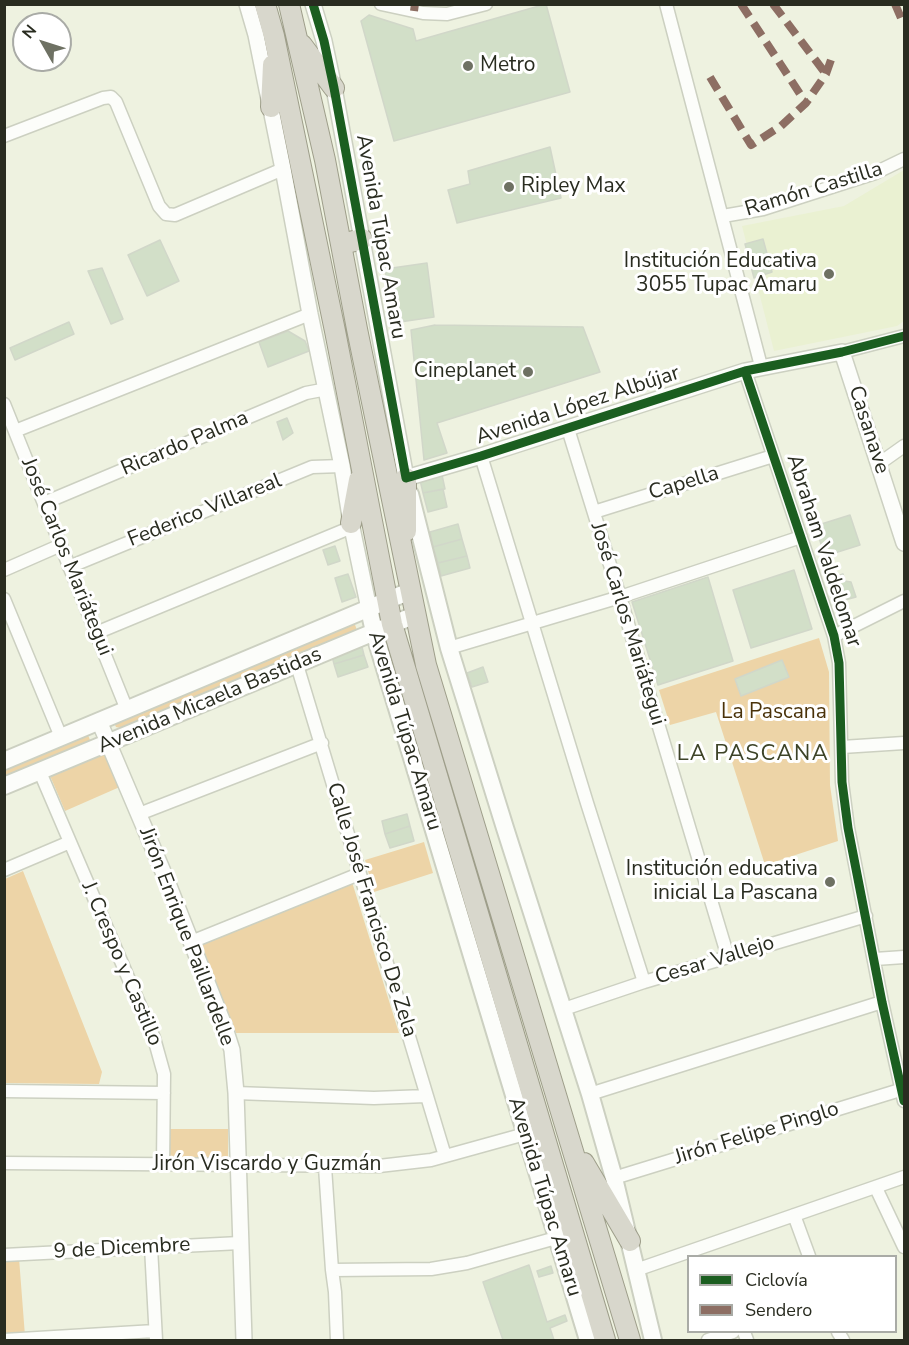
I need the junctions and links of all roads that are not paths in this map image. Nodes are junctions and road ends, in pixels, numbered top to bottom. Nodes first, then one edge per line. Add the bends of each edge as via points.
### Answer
1 (246, 4) edge
2 (265, 4) edge
3 (289, 4) edge
4 (313, 4) edge
5 (381, 4) edge
6 (486, 4) edge
7 (666, 4) edge
8 (274, 36) junction
9 (297, 39) junction
10 (334, 88) junction
11 (271, 107) junction
12 (4, 136) edge
13 (904, 159) edge
14 (283, 169) junction
15 (723, 216) junction
16 (362, 239) junction
17 (342, 244) junction
18 (310, 314) junction
19 (904, 336) edge
20 (842, 352) junction
21 (761, 366) junction
22 (745, 371) junction
23 (327, 389) junction
24 (4, 404) edge
25 (568, 429) junction
26 (15, 431) junction
27 (904, 446) edge
28 (481, 456) junction
29 (773, 456) junction
30 (880, 463) junction
31 (352, 467) junction
32 (406, 478) junction
33 (44, 504) junction
34 (594, 512) junction
35 (351, 525) junction
36 (801, 537) junction
37 (904, 543) edge
38 (61, 545) junction
39 (69, 567) junction
40 (4, 570) edge
41 (408, 582) junction
42 (620, 597) junction
43 (4, 599) edge
44 (904, 601) edge
45 (378, 605) junction
46 (415, 615) junction
47 (532, 623) junction
48 (392, 624) junction
49 (374, 632) junction
50 (96, 633) junction
51 (834, 636) junction
52 (449, 648) junction
53 (297, 664) junction
54 (127, 710) junction
55 (99, 722) junction
56 (61, 737) junction
57 (108, 743) junction
58 (322, 743) junction
59 (904, 743) edge
60 (842, 747) junction
61 (4, 761) edge
62 (40, 772) junction
63 (4, 786) edge
64 (139, 814) junction
65 (70, 842) junction
66 (4, 870) edge
67 (359, 874) junction
68 (866, 916) junction
69 (191, 942) junction
70 (728, 957) junction
71 (904, 957) edge
72 (875, 959) junction
73 (644, 982) junction
74 (882, 1002) junction
75 (564, 1009) junction
76 (4, 1091) edge
77 (164, 1093) junction
78 (236, 1094) junction
79 (590, 1094) junction
80 (902, 1095) edge
81 (426, 1096) junction
82 (525, 1134) junction
83 (568, 1134) junction
84 (445, 1156) junction
85 (4, 1163) edge
86 (163, 1164) junction
87 (238, 1167) junction
88 (325, 1167) junction
89 (904, 1177) edge
90 (614, 1178) junction
91 (876, 1188) junction
92 (794, 1215) junction
93 (556, 1238) junction
94 (630, 1241) junction
95 (240, 1243) junction
96 (904, 1246) edge
97 (151, 1247) junction
98 (4, 1255) edge
99 (808, 1255) edge
100 (332, 1270) junction
101 (636, 1270) junction
102 (730, 1333) edge
103 (155, 1336) edge
104 (4, 1340) edge
105 (244, 1341) edge
106 (329, 1341) edge
107 (337, 1341) edge
108 (588, 1341) edge
109 (605, 1341) edge
110 (630, 1341) edge
111 (653, 1341) edge
112 (708, 1341) edge

1 - 11 street, Avenida Túpac Amaru
2 - 8 highway, Avenida Túpac Amaru
3 - 9 highway, Avenida Túpac Amaru
4 - 10 street, Avenida Túpac Amaru
5 - 6 street via 447,14
7 - 15 street
8 - 11 highway
8 - 31 highway, Avenida Túpac Amaru via 333,320
9 - 10 highway
9 - 17 highway, Avenida Túpac Amaru
10 - 16 street, Avenida Túpac Amaru
11 - 14 street, Avenida Túpac Amaru
12 - 14 street via 111,97 166,214 175,215
13 - 15 street, Ramón Castilla via 874,173 763,209
14 - 18 street, Avenida Túpac Amaru
15 - 21 street
16 - 17 highway
16 - 32 street, Avenida Túpac Amaru
17 - 41 highway, Avenida Túpac Amaru
18 - 23 street, Avenida Túpac Amaru
18 - 26 street
19 - 20 street
20 - 21 street, Avenida López Albújar
20 - 30 street, Casanave
21 - 22 street, Avenida López Albújar
22 - 25 street, Avenida López Albújar
22 - 29 street, Abraham Valdelomar
23 - 31 street, Avenida Túpac Amaru
23 - 33 street, Ricardo Palma via 306,393
24 - 26 street, José Carlos Mariátegui
25 - 28 street, Avenida López Albújar
25 - 34 street, José Carlos Mariátegui
26 - 33 street, José Carlos Mariátegui
27 - 30 street
28 - 32 street, Avenida López Albújar
28 - 47 street
29 - 34 street, Capella
29 - 36 street, Abraham Valdelomar
30 - 37 street, Casanave
31 - 35 highway
31 - 39 street, Federico Villareal via 312,467
31 - 45 highway, Avenida Túpac Amaru
32 - 41 highway
32 - 52 main road, Avenida Túpac Amaru
33 - 38 street, José Carlos Mariátegui
34 - 42 street, José Carlos Mariátegui
35 - 45 street, Avenida Túpac Amaru
35 - 50 street
36 - 42 street
36 - 51 street, Abraham Valdelomar
38 - 39 street, José Carlos Mariátegui
38 - 40 street
39 - 50 street, José Carlos Mariátegui
41 - 45 main road, Avenida Micaela Bastidas
41 - 46 highway, Avenida Túpac Amaru
42 - 47 street
42 - 70 street, José Carlos Mariátegui
43 - 56 street
44 - 51 street
45 - 48 highway, Avenida Túpac Amaru
45 - 49 main road, Avenida Túpac Amaru
45 - 54 main road, Avenida Micaela Bastidas
46 - 48 main road, Avenida Micaela Bastidas
46 - 83 highway, Avenida Túpac Amaru via 426,665
47 - 52 street
47 - 73 street
48 - 49 main road, Avenida Micaela Bastidas
48 - 109 highway, Avenida Túpac Amaru
49 - 53 main road, Avenida Micaela Bastidas
49 - 82 main road, Avenida Túpac Amaru
50 - 54 street, José Carlos Mariátegui
51 - 60 street, Abraham Valdelomar via 840,672
52 - 75 main road, Avenida Túpac Amaru
53 - 57 main road, Avenida Micaela Bastidas
53 - 58 street, Calle José Francisco De Zela
54 - 55 main road, Avenida Micaela Bastidas
55 - 56 main road, Avenida Micaela Bastidas
55 - 57 street, Jirón Enrique Paillardelle
56 - 61 main road, Avenida Micaela Bastidas
57 - 62 main road, Avenida Micaela Bastidas
57 - 64 street, Jirón Enrique Paillardelle
58 - 64 street
58 - 67 street, Calle José Francisco De Zela
59 - 60 street
60 - 68 street, Abraham Valdelomar via 848,828
62 - 63 main road, Avenida Micaela Bastidas
62 - 65 street, J. Crespo y Castillo
64 - 69 street, Jirón Enrique Paillardelle
65 - 66 street
65 - 77 street, J. Crespo y Castillo via 154,1038 164,1074
67 - 69 street
67 - 81 street, Calle José Francisco De Zela
68 - 70 street, Cesar Vallejo
68 - 72 street, Abraham Valdelomar
69 - 78 street, Jirón Enrique Paillardelle via 232,1050
70 - 73 street, Cesar Vallejo
71 - 72 street
72 - 74 street, Abraham Valdelomar
73 - 75 street, Cesar Vallejo
74 - 79 street
74 - 80 street, Abraham Valdelomar
75 - 79 main road, Avenida Túpac Amaru
76 - 77 street
77 - 86 street, J. Crespo y Castillo
78 - 81 street
78 - 87 street, Jirón Enrique Paillardelle
79 - 90 main road, Avenida Túpac Amaru
80 - 90 street, Jirón Felipe Pinglo
81 - 84 street, Calle José Francisco De Zela
82 - 84 street, Jirón Viscardo y Guzmán
82 - 93 main road, Avenida Túpac Amaru
83 - 94 highway
83 - 110 highway, Avenida Túpac Amaru
84 - 88 street, Jirón Viscardo y Guzmán via 398,1165
85 - 86 street, Jirón Viscardo y Guzmán
86 - 87 street, Jirón Viscardo y Guzmán
87 - 88 street, Jirón Viscardo y Guzmán
87 - 95 street, Jirón Enrique Paillardelle
88 - 100 street
89 - 91 street
90 - 94 main road, Avenida Túpac Amaru
91 - 92 street
91 - 96 street
92 - 99 street
92 - 101 street
93 - 100 street via 431,1269
93 - 108 main road, Avenida Túpac Amaru
94 - 101 main road, Avenida Túpac Amaru
95 - 97 street, 9 de Dicembre
95 - 105 street, Jirón Enrique Paillardelle
97 - 98 street, 9 de Dicembre
97 - 103 street
100 - 106 street
100 - 107 street
101 - 111 main road, Avenida Túpac Amaru
102 - 112 street
103 - 104 street

